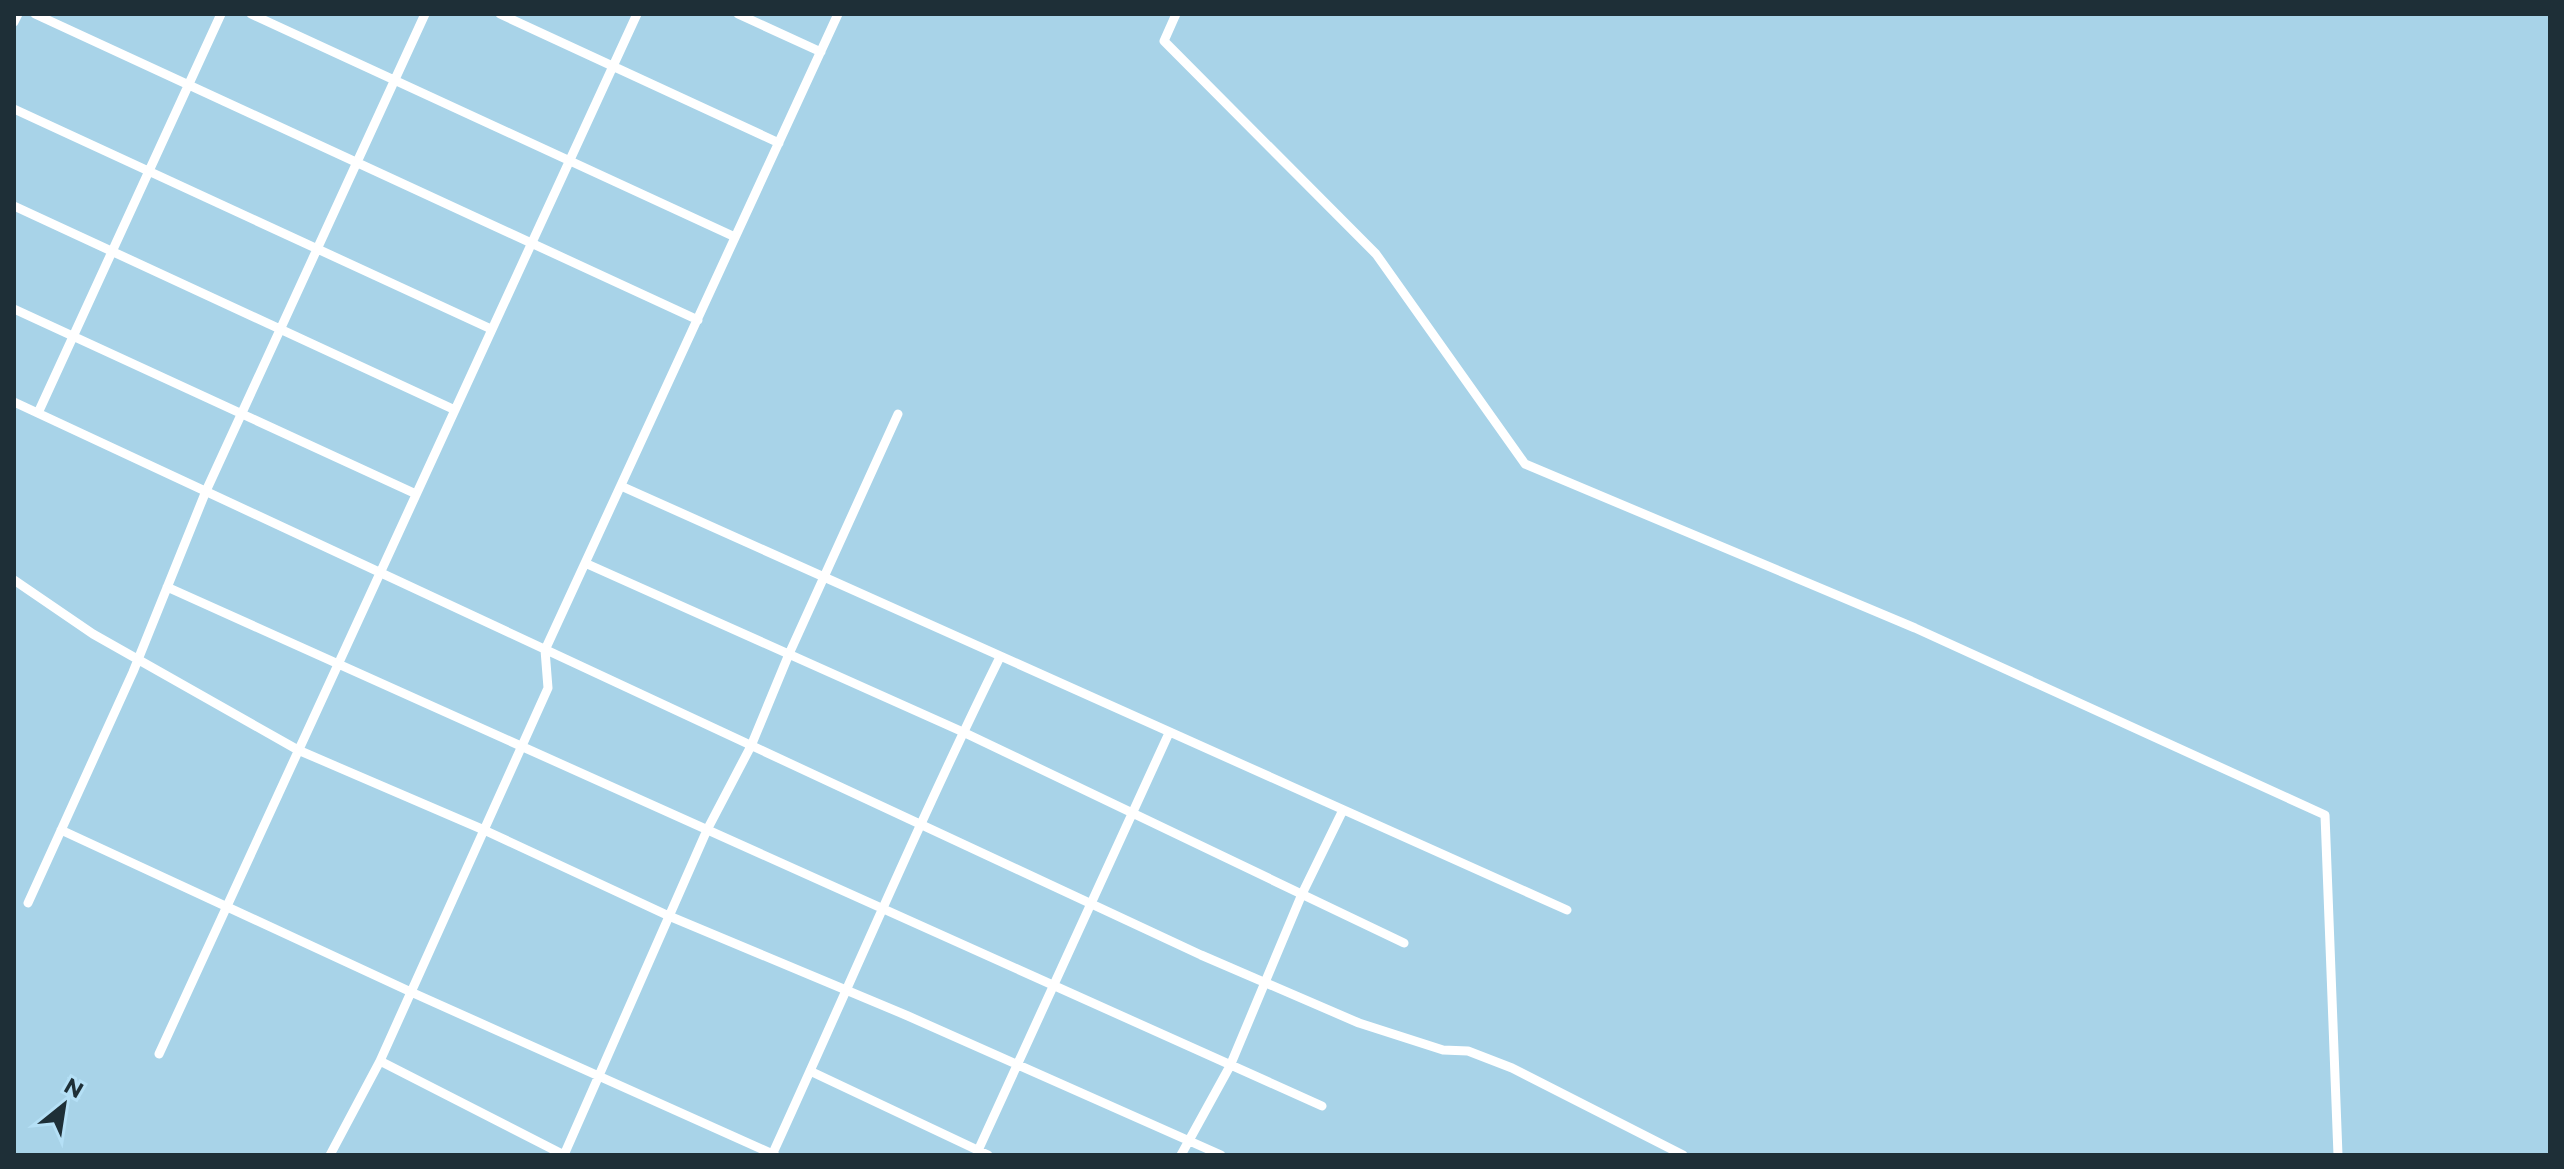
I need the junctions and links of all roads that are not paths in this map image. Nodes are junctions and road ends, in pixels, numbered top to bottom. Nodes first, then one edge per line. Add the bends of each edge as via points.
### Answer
1 (18, 14) edge
2 (35, 14) edge
3 (221, 14) edge
4 (251, 14) edge
5 (425, 14) edge
6 (500, 14) edge
7 (637, 14) edge
8 (738, 14) edge
9 (838, 14) edge
10 (1176, 14) edge
11 (14, 22) edge
12 (821, 52) junction
13 (613, 66) junction
14 (395, 80) junction
15 (189, 85) junction
16 (14, 109) edge
17 (779, 143) junction
18 (569, 161) junction
19 (357, 163) junction
20 (149, 172) junction
21 (14, 206) edge
22 (735, 237) junction
23 (531, 243) junction
24 (317, 249) junction
25 (112, 252) junction
26 (14, 309) edge
27 (698, 320) junction
28 (280, 329) junction
29 (491, 329) junction
30 (73, 336) junction
31 (14, 402) edge
32 (455, 410) junction
33 (38, 413) junction
34 (241, 414) junction
35 (898, 414) dead end
36 (621, 486) junction
37 (206, 491) junction
38 (416, 494) junction
39 (585, 563) junction
40 (379, 573) junction
41 (823, 579) junction
42 (14, 580) edge
43 (167, 587) junction
44 (545, 650) junction
45 (789, 654) junction
46 (1000, 657) junction
47 (138, 660) junction
48 (338, 664) junction
49 (963, 732) junction
50 (1169, 733) junction
51 (751, 746) junction
52 (521, 747) junction
53 (298, 750) junction
54 (1343, 810) junction
55 (1131, 813) junction
56 (921, 825) junction
57 (61, 830) junction
58 (484, 830) junction
59 (707, 830) junction
60 (1302, 894) junction
61 (28, 903) dead end
62 (1090, 903) junction
63 (227, 905) junction
64 (881, 908) junction
65 (1567, 910) dead end
66 (669, 916) junction
67 (1404, 943) dead end
68 (1264, 982) junction
69 (1054, 985) junction
70 (847, 991) junction
71 (411, 992) junction
72 (159, 1054) dead end
73 (380, 1061) junction
74 (1019, 1066) junction
75 (1230, 1066) junction
76 (810, 1071) junction
77 (598, 1076) junction
78 (1322, 1106) dead end
79 (1189, 1141) junction
80 (981, 1153) edge
81 (330, 1155) edge
82 (564, 1155) edge
83 (773, 1155) edge
84 (1181, 1155) edge
85 (1221, 1155) edge
86 (1683, 1155) edge
87 (2338, 1155) edge

1 - 11 street
2 - 15 street
3 - 15 street
4 - 14 street
5 - 14 street
6 - 13 street
7 - 13 street
8 - 12 street
9 - 12 street
10 - 87 street via 1164,41 1376,254 1525,464 1915,628 2325,815
12 - 17 street
13 - 17 street
13 - 18 street
14 - 18 street
14 - 19 street
15 - 19 street
15 - 20 street
16 - 20 street
17 - 22 street
18 - 22 street
18 - 23 street
19 - 23 street
19 - 24 street
20 - 24 street
20 - 25 street
21 - 25 street
22 - 27 street
23 - 27 street
23 - 29 street
24 - 28 street
24 - 29 street
25 - 28 street
25 - 30 street
26 - 30 street
27 - 36 street
28 - 32 street
28 - 34 street
29 - 32 street
30 - 33 street
30 - 34 street
31 - 33 street
32 - 38 street
33 - 37 street
34 - 37 street
34 - 38 street
35 - 41 street
36 - 39 street
36 - 41 street
37 - 40 street
37 - 43 street
38 - 40 street
39 - 44 street
39 - 45 street
40 - 44 street
40 - 48 street
41 - 45 street
41 - 46 street
42 - 47 street
43 - 47 street
43 - 48 street
44 - 51 street
44 - 52 street via 548,688
45 - 49 street
45 - 51 street
46 - 49 street
46 - 50 street
47 - 53 street
47 - 57 street
48 - 52 street
48 - 53 street
49 - 55 street
49 - 56 street
50 - 54 street
50 - 55 street
51 - 56 street
51 - 59 street
52 - 58 street
52 - 59 street
53 - 58 street
53 - 63 street
54 - 60 street
54 - 65 street
55 - 60 street
55 - 62 street
56 - 62 street
56 - 64 street
57 - 61 street
57 - 63 street
58 - 66 street
58 - 71 street
59 - 64 street
59 - 66 street
60 - 67 street
60 - 68 street
62 - 68 street
62 - 69 street
63 - 71 street
63 - 72 street
64 - 69 street
64 - 70 street
66 - 70 street
66 - 77 street
68 - 75 street
68 - 86 street via 1359,1023 1512,1068
69 - 74 street
69 - 75 street
70 - 74 street
70 - 76 street
71 - 73 street
71 - 77 street
73 - 81 street
73 - 82 street
74 - 79 street
74 - 80 street
75 - 78 street
75 - 79 street
76 - 80 street
76 - 83 street
77 - 82 street
77 - 83 street
79 - 84 street
79 - 85 street

